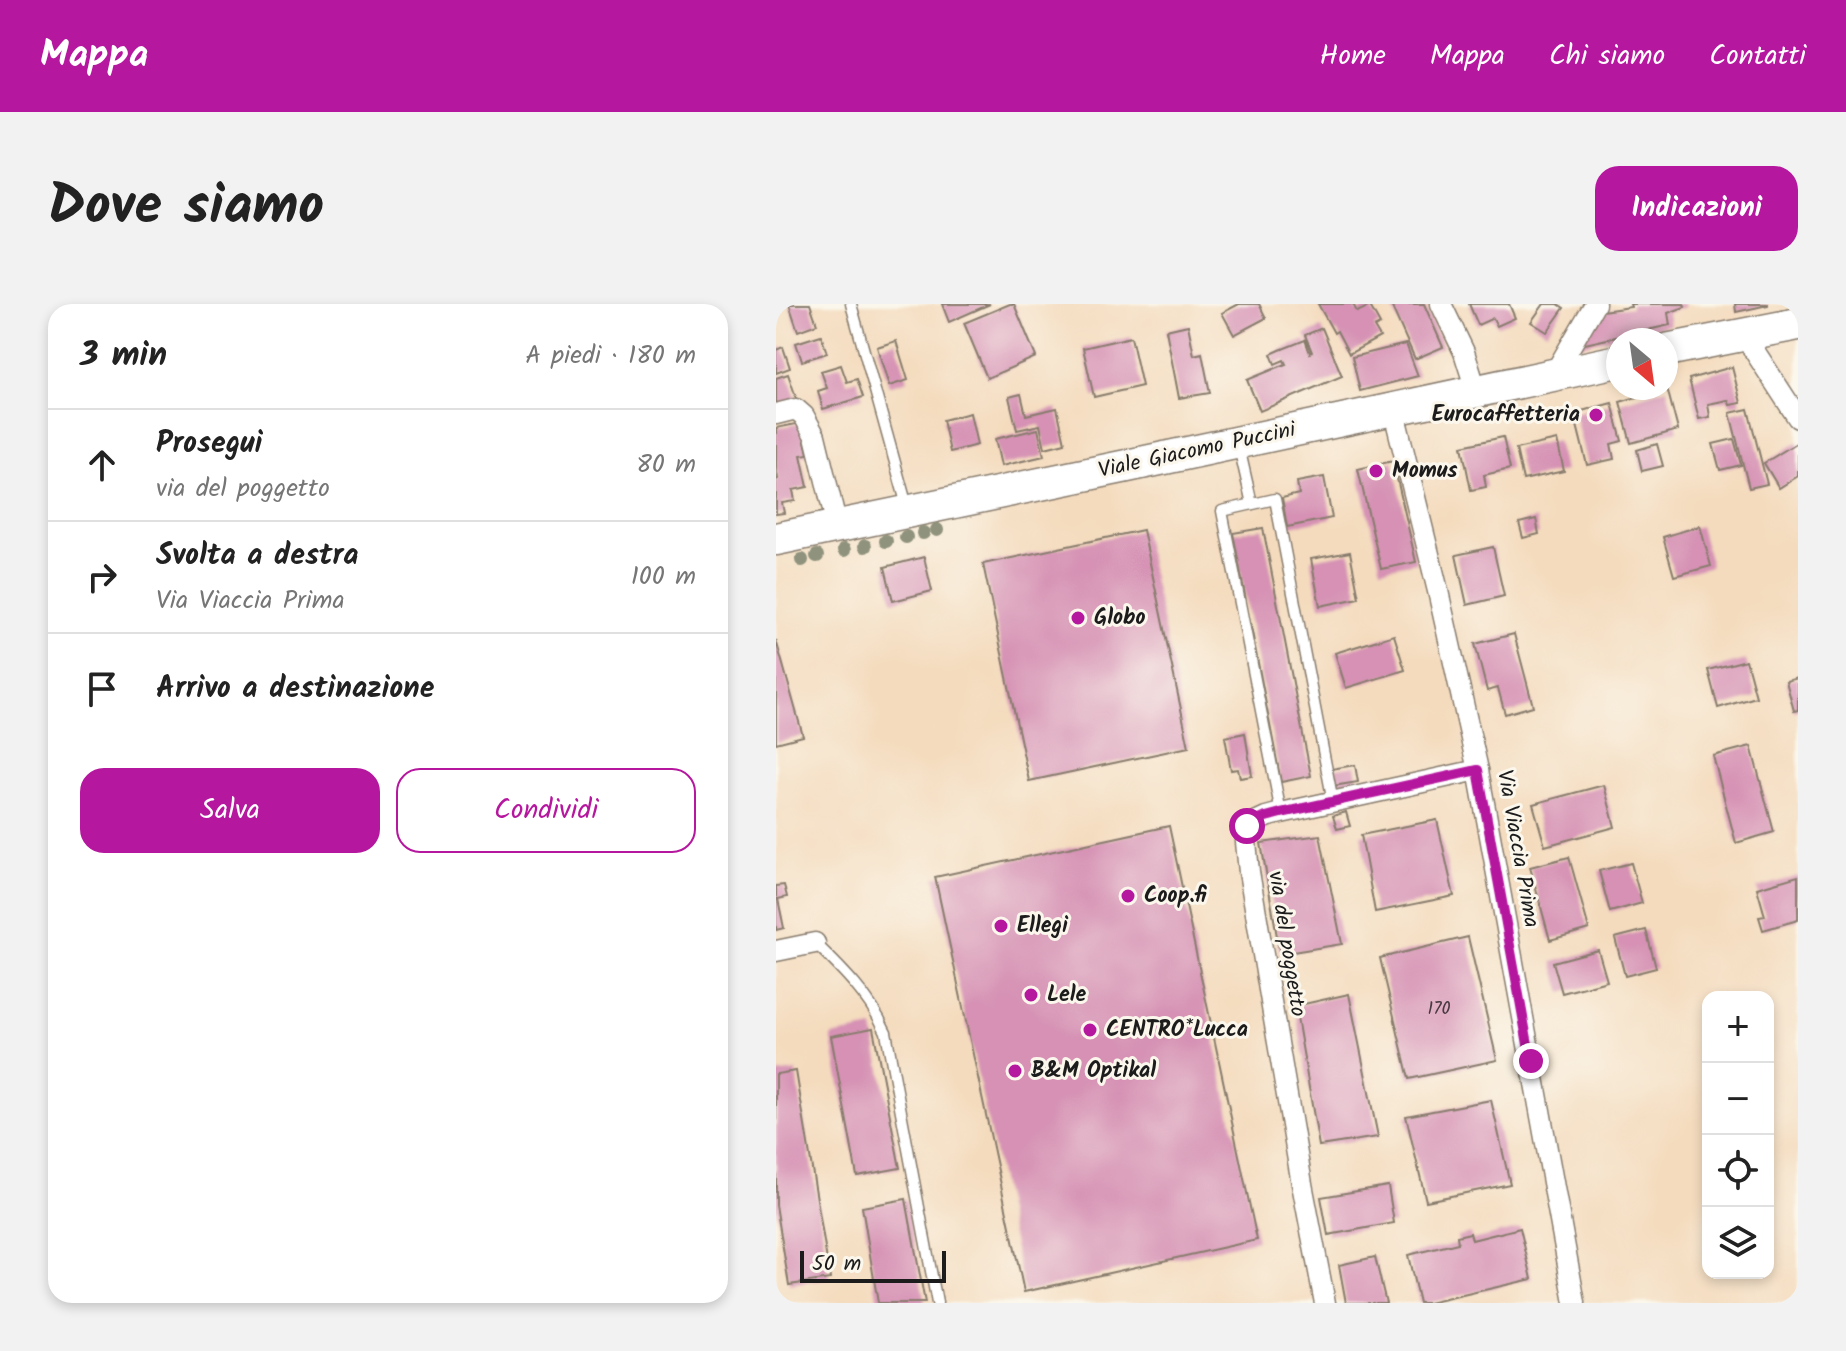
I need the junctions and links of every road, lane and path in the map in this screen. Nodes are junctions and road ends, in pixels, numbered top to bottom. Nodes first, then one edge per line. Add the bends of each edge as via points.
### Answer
1 (851, 304) edge
2 (1441, 304) edge
3 (1595, 304) edge
4 (1798, 324) edge
5 (1744, 335) junction
6 (1678, 348) edge
7 (1606, 363) edge
8 (1554, 374) junction
9 (1476, 390) junction
10 (1393, 408) junction
11 (776, 414) edge
12 (1798, 418) edge
13 (1238, 443) junction
14 (1252, 504) junction
15 (909, 511) junction
16 (837, 526) junction
17 (776, 539) edge
18 (1478, 770) junction
19 (1333, 802) junction
20 (1281, 813) junction
21 (815, 943) joint
22 (776, 951) edge
23 (937, 1303) edge
24 (1325, 1303) edge
25 (1575, 1303) edge

1 - 15 lane
2 - 9 street
3 - 8 street
4 - 5 main road
5 - 6 main road
5 - 12 street
7 - 8 main road, Viale Giacomo Puccini
8 - 9 main road, Viale Giacomo Puccini
9 - 10 main road, Viale Giacomo Puccini
10 - 13 main road, Viale Giacomo Puccini
10 - 18 street, Via Viaccia Prima
11 - 16 street via 796,409 808,423
13 - 14 lane
13 - 15 main road, Viale Giacomo Puccini
14 - 19 lane via 1275,499
14 - 20 lane via 1222,511
15 - 16 main road, Viale Giacomo Puccini
16 - 17 main road, Viale Giacomo Puccini
18 - 19 street, via del poggetto
18 - 25 street, Via Viaccia Prima
19 - 20 street, via del poggetto
20 - 24 street, via del poggetto via 1247,826 1246,842
21 - 22 street
21 - 23 lane via 851,977 886,1032

